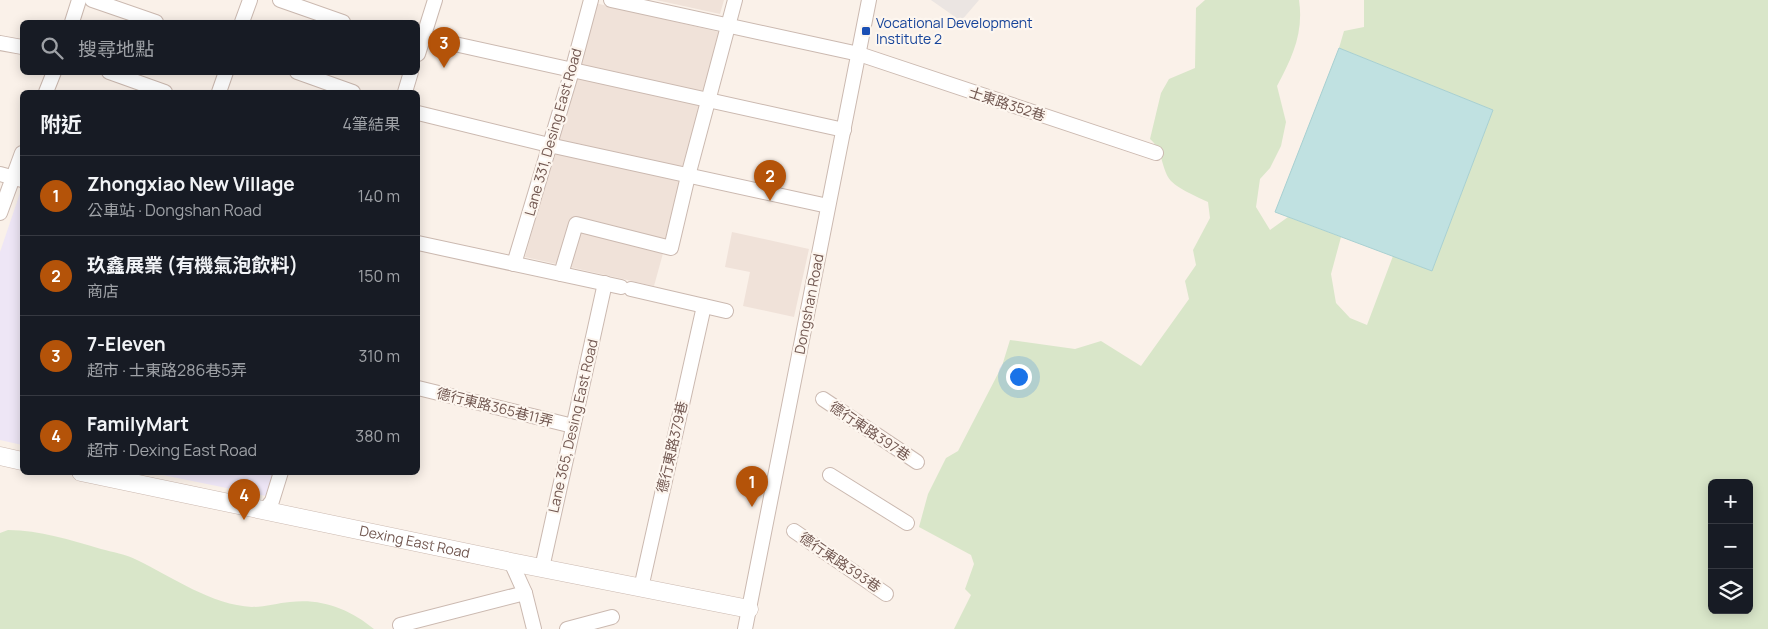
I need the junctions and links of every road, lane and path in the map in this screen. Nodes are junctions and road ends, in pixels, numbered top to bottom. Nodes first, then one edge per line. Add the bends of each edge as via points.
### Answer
1 (79, 0) edge
2 (92, 0) edge
3 (250, 0) edge
4 (280, 0) edge
5 (435, 0) edge
6 (591, 0) edge
7 (611, 0) edge
8 (735, 0) edge
9 (869, 0) edge
10 (73, 20) edge
11 (150, 20) edge
12 (243, 20) edge
13 (337, 20) edge
14 (728, 26) junction
15 (0, 43) edge
16 (420, 45) edge
17 (20, 48) edge
18 (420, 48) edge
19 (858, 54) junction
20 (572, 71) junction
21 (53, 75) edge
22 (117, 75) edge
23 (225, 75) edge
24 (305, 75) edge
25 (410, 75) edge
26 (47, 90) edge
27 (159, 90) edge
28 (220, 90) edge
29 (347, 90) edge
30 (406, 90) edge
31 (708, 101) junction
32 (420, 113) edge
33 (844, 130) junction
34 (550, 145) junction
35 (1156, 153) dead end
36 (20, 158) edge
37 (688, 176) junction
38 (12, 177) edge
39 (828, 206) junction
40 (0, 213) edge
41 (420, 243) edge
42 (514, 264) junction
43 (561, 274) junction
44 (605, 283) junction
45 (704, 306) junction
46 (726, 311) dead end
47 (420, 388) edge
48 (823, 399) dead end
49 (573, 426) junction
50 (0, 456) edge
51 (20, 460) edge
52 (917, 462) dead end
53 (96, 475) edge
54 (280, 475) edge
55 (830, 475) dead end
56 (265, 510) junction
57 (907, 522) dead end
58 (794, 531) dead end
59 (511, 562) junction
60 (542, 568) junction
61 (641, 588) junction
62 (525, 593) junction
63 (886, 594) dead end
64 (749, 609) junction
65 (612, 618) dead end
66 (400, 625) dead end
67 (534, 629) edge
68 (567, 629) edge
69 (745, 629) edge

1 - 10 street
2 - 11 street
3 - 12 street
4 - 13 street
5 - 16 street
6 - 20 street, Lane 331, Desing East Road
7 - 14 street, 士東路352巷
8 - 14 street
9 - 19 street, Dongshan Road
14 - 19 street, 士東路352巷
14 - 31 street
15 - 17 street
18 - 20 street
19 - 33 street, Dongshan Road
19 - 35 street, 士東路352巷
20 - 31 street
20 - 34 street, Lane 331, Desing East Road
21 - 26 street
22 - 27 street
23 - 28 street
24 - 29 street
25 - 30 street
31 - 33 street
31 - 37 street
32 - 34 street
33 - 39 street, Dongshan Road
34 - 37 street
34 - 42 street, Lane 331, Desing East Road
36 - 38 street
37 - 39 street
37 - 43 street via 671,248 576,224
38 - 40 street
39 - 64 street, Dongshan Road
41 - 42 street
42 - 43 street
43 - 44 street
44 - 45 street
44 - 49 street, Lane 365, Desing East Road
45 - 46 street
45 - 61 street, 德行東路379巷
47 - 49 street, 德行東路365巷11弄
48 - 52 street, 德行東路397巷
49 - 60 street, Lane 365, Desing East Road
50 - 51 street
53 - 56 street, Dexing East Road
54 - 56 street via 272,501
55 - 57 street
56 - 59 street, Dexing East Road
58 - 63 street, 德行東路393巷
59 - 60 street, Dexing East Road
59 - 62 street
60 - 61 street, Dexing East Road
61 - 64 street, Dexing East Road
62 - 66 street
62 - 67 street
64 - 69 street, Dongshan Road
65 - 68 street

